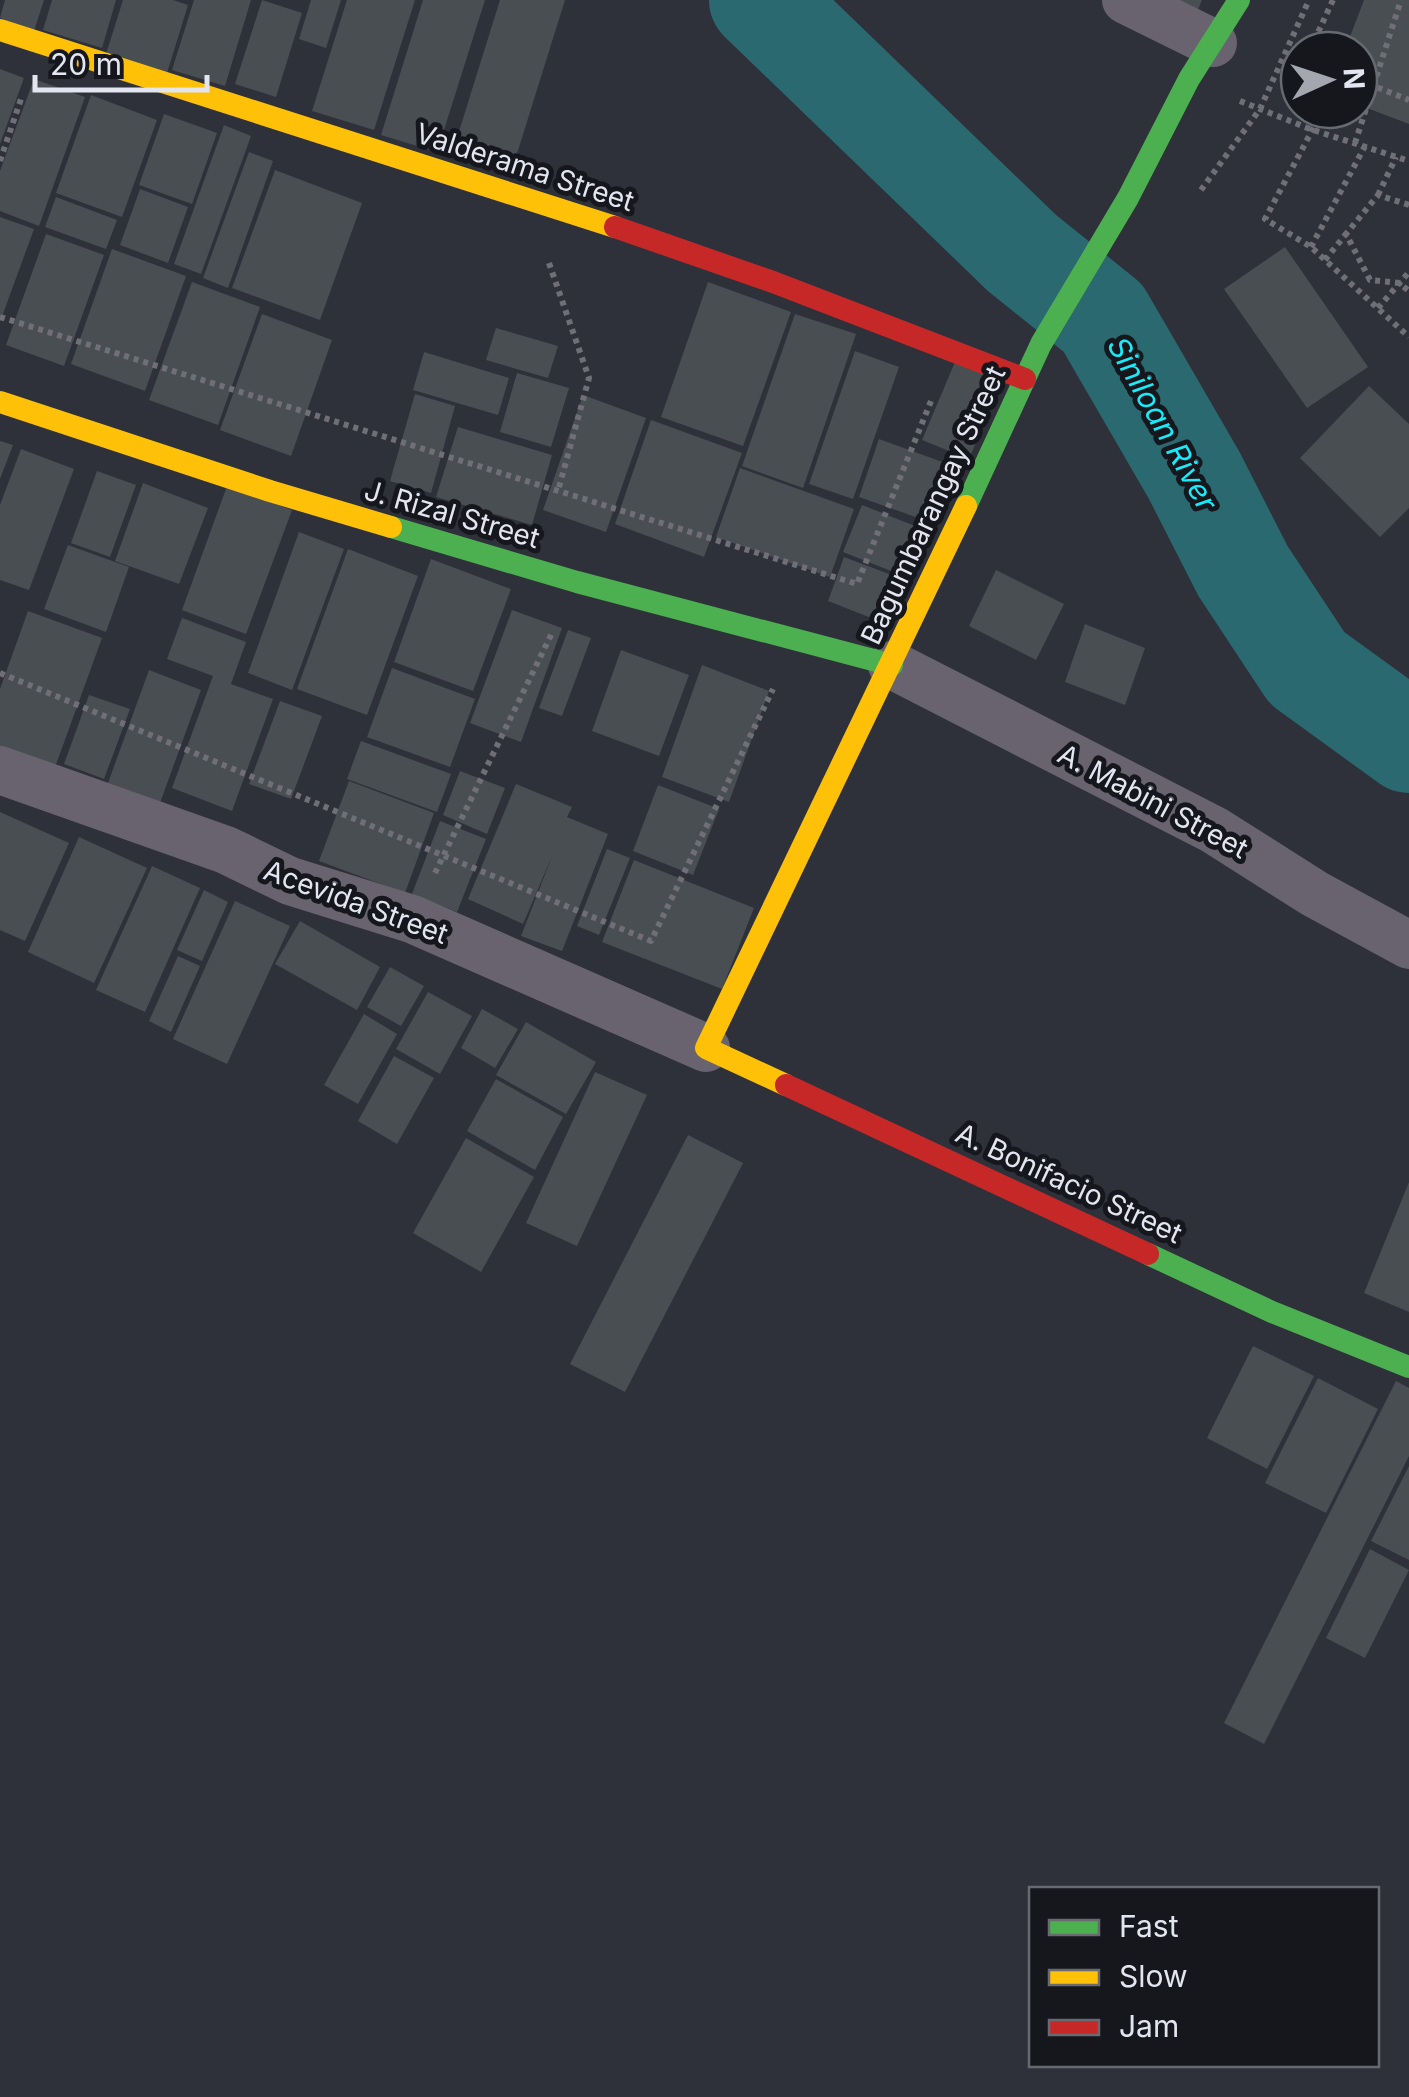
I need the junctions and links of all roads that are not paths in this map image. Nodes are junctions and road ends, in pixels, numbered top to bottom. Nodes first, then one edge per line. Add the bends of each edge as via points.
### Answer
1 (1126, 0) edge
2 (1239, 0) edge
3 (0, 30) edge
4 (1201, 61) junction
5 (1026, 380) junction
6 (0, 402) edge
7 (892, 665) junction
8 (0, 770) edge
9 (1409, 945) edge
10 (706, 1048) junction
11 (1409, 1367) edge

1 - 4 street
2 - 4 street, Bagumbarangay Street
3 - 5 street, Valderama Street via 600,222
4 - 5 street, Bagumbarangay Street
5 - 7 street, Bagumbarangay Street
6 - 7 street, J. Rizal Street via 270,492
7 - 9 street, A. Mabini Street via 1214,830
7 - 10 street, Bagumbarangay Street
8 - 10 street, Acevida Street via 226,850 290,881 412,919
10 - 11 street, A. Bonifacio Street via 1272,1312

